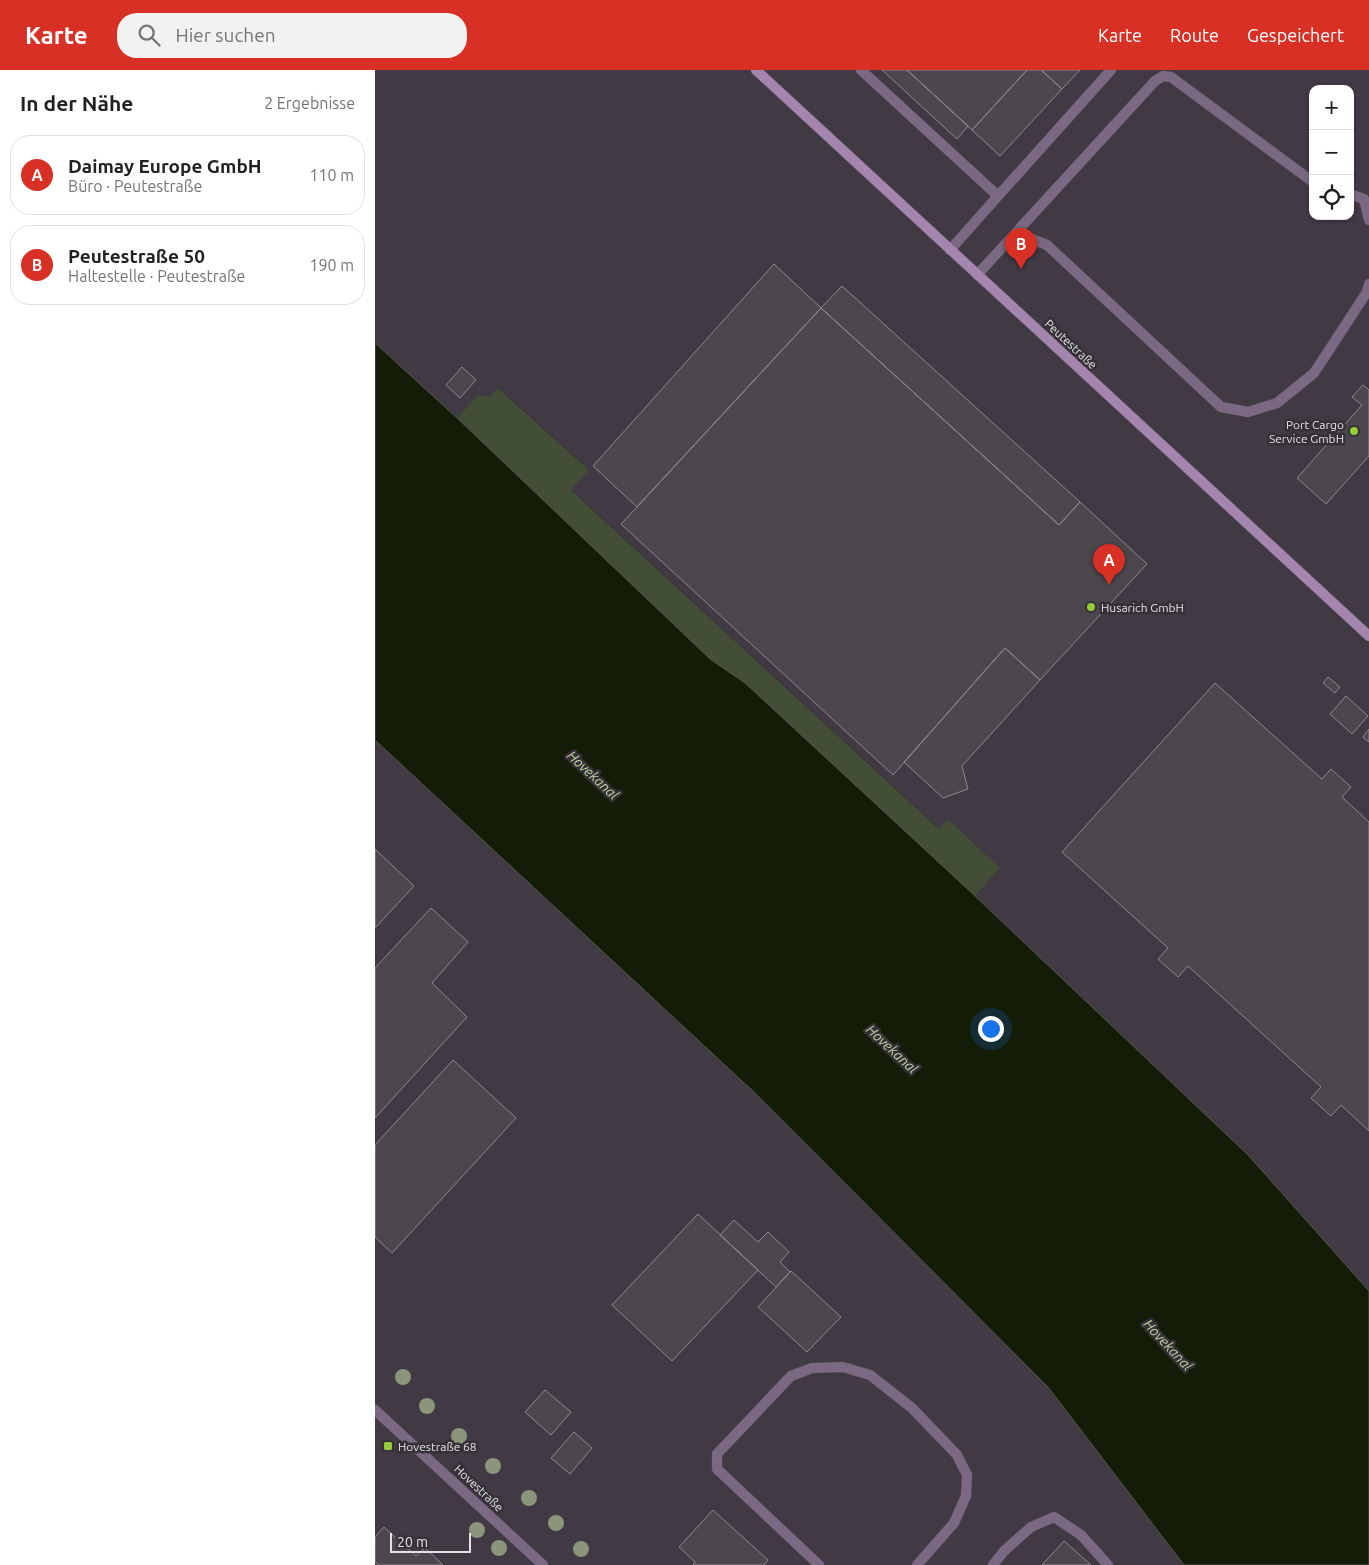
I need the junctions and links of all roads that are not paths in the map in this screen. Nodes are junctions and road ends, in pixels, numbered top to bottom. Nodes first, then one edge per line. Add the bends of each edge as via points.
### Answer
1 (756, 70) edge
2 (861, 70) edge
3 (1111, 70) edge
4 (1309, 179) edge
5 (1354, 195) edge
6 (998, 196) junction
7 (1369, 220) edge
8 (1008, 241) junction
9 (950, 250) junction
10 (977, 274) junction
11 (1369, 284) edge
12 (1369, 636) edge
13 (375, 1410) edge
14 (543, 1565) edge
15 (819, 1565) edge
16 (917, 1565) edge
17 (993, 1565) edge
18 (1108, 1565) edge

1 - 9 street, Peutestraße
2 - 6 street
3 - 6 street
4 - 8 street via 1171,77 1163,76
5 - 7 street via 1364,199
6 - 9 street
8 - 10 street
8 - 11 street via 1029,238 1047,244 1221,406 1248,412 1277,403 1314,372 1367,292
9 - 10 street, Peutestraße
10 - 12 street, Peutestraße
13 - 14 street, Hovestraße
15 - 16 street via 717,1469 717,1454 791,1376 812,1368 843,1367 870,1375 912,1408 957,1455 967,1475 967,1496 954,1523
17 - 18 street via 1031,1526 1054,1517 1081,1535

